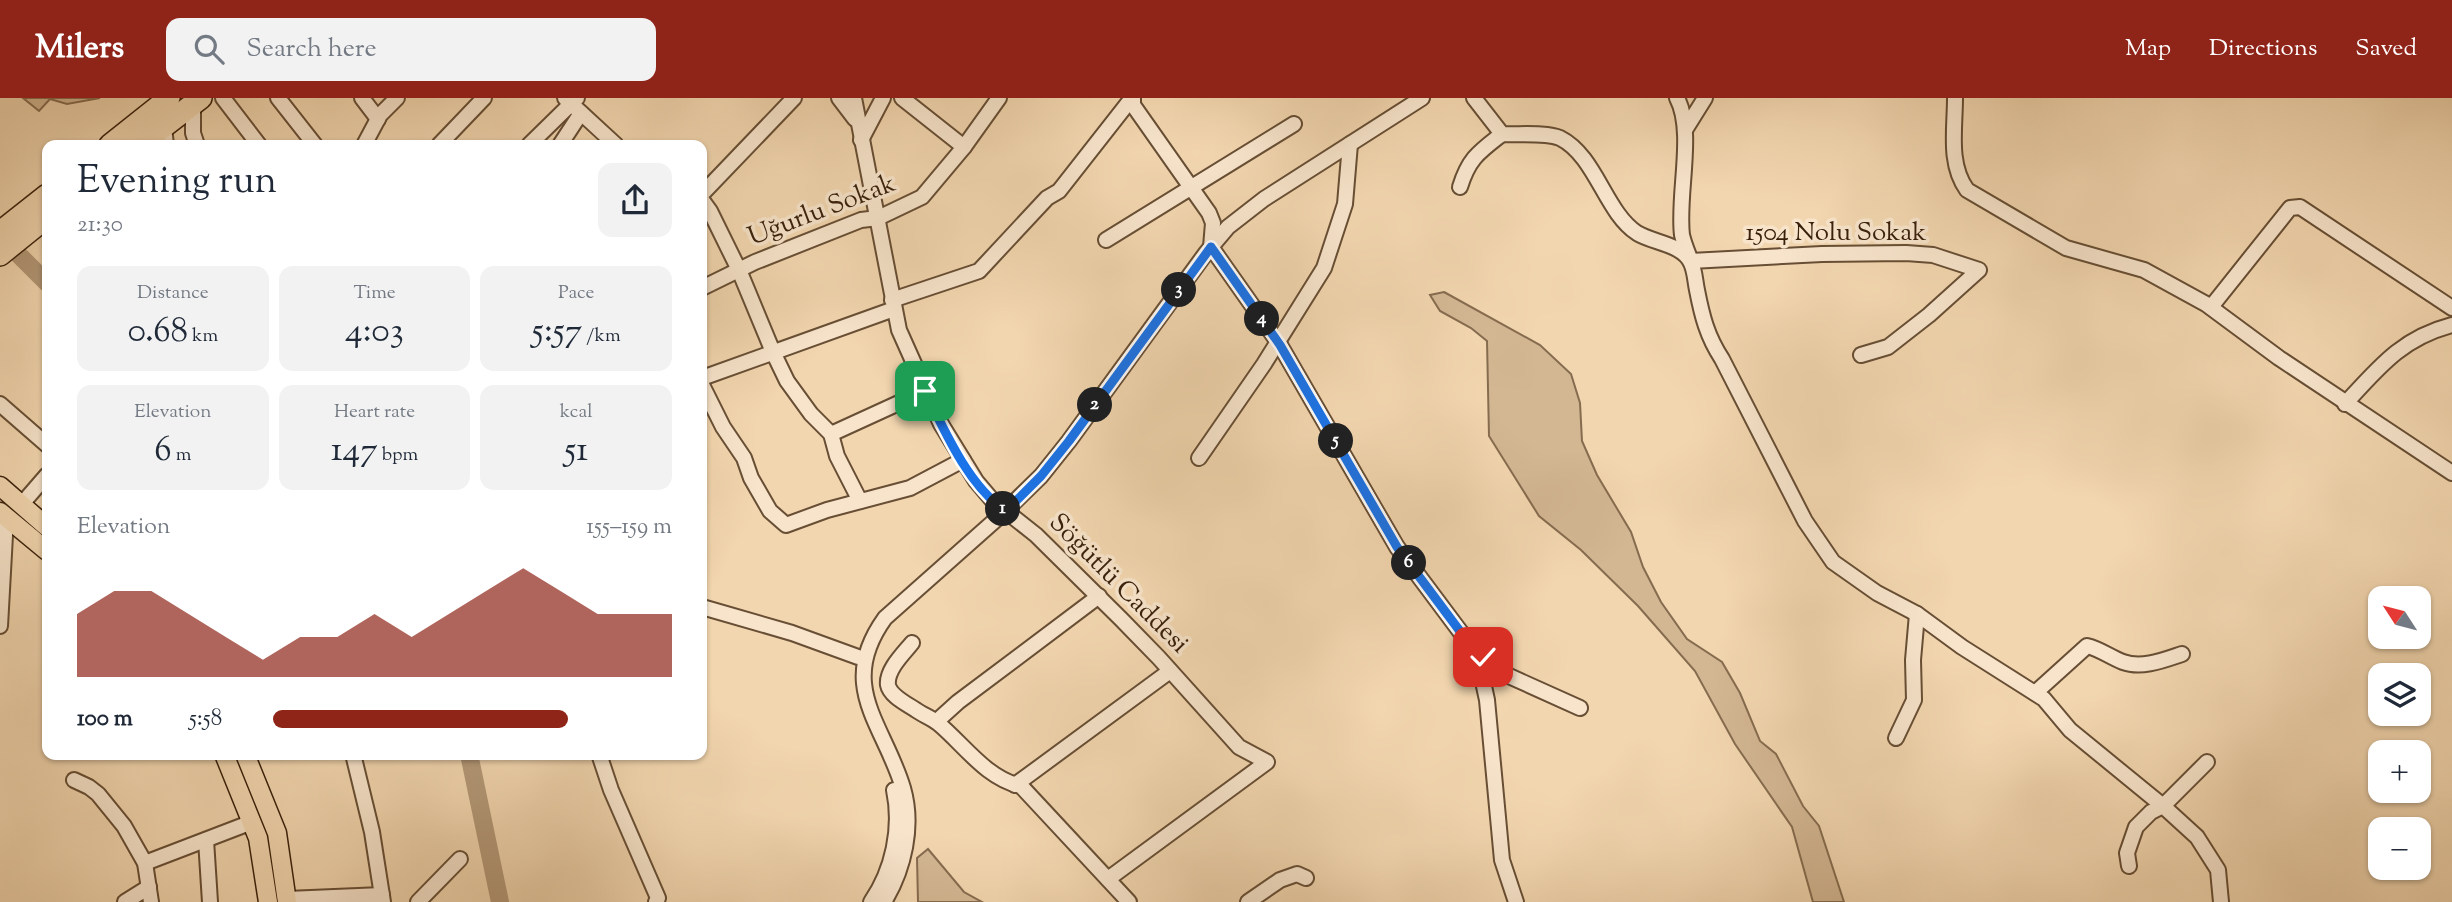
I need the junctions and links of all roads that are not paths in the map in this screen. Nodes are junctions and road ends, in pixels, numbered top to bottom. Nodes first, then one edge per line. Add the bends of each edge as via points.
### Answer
1 (169, 98) edge
2 (223, 98) edge
3 (278, 98) edge
4 (362, 98) edge
5 (397, 98) edge
6 (484, 98) edge
7 (839, 98) edge
8 (854, 98) edge
9 (883, 98) edge
10 (901, 98) edge
11 (999, 98) edge
12 (1132, 98) edge
13 (1408, 98) edge
14 (1422, 98) edge
15 (1474, 98) edge
16 (1677, 98) edge
17 (1705, 98) edge
18 (1955, 98) edge
19 (197, 101) edge
20 (787, 101) edge
21 (573, 103) edge
22 (378, 119) junction
23 (858, 123) junction
24 (1294, 124) dead end
25 (1685, 130) junction
26 (1502, 134) junction
27 (165, 136) edge
28 (861, 139) junction
29 (116, 140) edge
30 (195, 140) edge
31 (255, 140) edge
32 (310, 140) edge
33 (368, 140) edge
34 (444, 140) edge
35 (534, 140) edge
36 (562, 140) edge
37 (611, 140) edge
38 (1350, 144) junction
39 (964, 147) junction
40 (1460, 187) dead end
41 (1191, 188) junction
42 (707, 189) edge
43 (42, 201) edge
44 (707, 207) edge
45 (878, 218) junction
46 (42, 220) edge
47 (1106, 240) dead end
48 (1212, 241) junction
49 (5, 244) edge
50 (1691, 261) junction
51 (739, 270) junction
52 (707, 286) edge
53 (893, 304) junction
54 (2211, 307) junction
55 (2452, 308) edge
56 (2452, 325) edge
57 (1278, 342) junction
58 (773, 352) junction
59 (1861, 355) dead end
60 (707, 376) edge
61 (925, 391) junction
62 (707, 395) edge
63 (0, 404) edge
64 (2346, 404) junction
65 (831, 434) junction
66 (42, 441) edge
67 (1199, 458) dead end
68 (963, 460) junction
69 (2452, 473) edge
70 (42, 481) edge
71 (0, 486) edge
72 (860, 501) junction
73 (21, 505) junction
74 (1003, 509) junction
75 (3, 515) edge
76 (42, 523) edge
77 (42, 547) edge
78 (1, 581) edge
79 (1098, 596) junction
80 (707, 608) edge
81 (1917, 614) junction
82 (0, 626) edge
83 (912, 643) dead end
84 (2182, 653) dead end
85 (1477, 654) junction
86 (858, 657) junction
87 (1170, 671) junction
88 (2035, 693) junction
89 (1580, 708) dead end
90 (937, 721) junction
91 (1896, 738) dead end
92 (227, 760) edge
93 (247, 760) edge
94 (354, 760) edge
95 (601, 760) edge
96 (2207, 762) dead end
97 (74, 780) dead end
98 (1016, 785) junction
99 (2163, 806) junction
100 (252, 822) junction
101 (206, 840) junction
102 (460, 859) dead end
103 (145, 863) junction
104 (2129, 866) dead end
105 (1306, 877) dead end
106 (1108, 879) junction
107 (149, 887) junction
108 (383, 898) edge
109 (287, 901) edge
110 (125, 902) edge
111 (151, 902) edge
112 (210, 902) edge
113 (268, 902) edge
114 (418, 902) edge
115 (656, 902) edge
116 (871, 902) edge
117 (884, 902) edge
118 (1129, 902) edge
119 (1248, 902) edge
120 (1516, 902) edge
121 (2221, 902) edge

1 - 29 highway
2 - 31 street
3 - 32 street
4 - 22 street
5 - 22 street
6 - 34 street
7 - 23 street
8 - 23 street, Söğütlü Caddesi
9 - 28 street
10 - 39 street
11 - 39 street, Uğurlu Sokak
12 - 41 street
12 - 53 street via 1059,191 1047,198 987,264
13 - 48 street via 1257,195
14 - 38 street
15 - 26 street
16 - 25 street
17 - 25 street
18 - 54 street via 1955,166 1967,190 2066,248 2144,270
19 - 27 highway
19 - 30 street
20 - 42 street
21 - 35 street
21 - 36 street
21 - 37 street
22 - 33 street
23 - 28 street, Söğütlü Caddesi
24 - 41 street
25 - 50 street via 1682,231
26 - 40 street via 1473,157
26 - 50 street via 1552,136 1566,142 1625,223
28 - 45 street, Söğütlü Caddesi
38 - 48 street via 1264,199
38 - 57 street via 1345,204 1324,268
39 - 45 street, Uğurlu Sokak via 922,197
41 - 47 street
41 - 48 street via 1213,223
43 - 49 highway
44 - 51 street
45 - 51 street, Uğurlu Sokak via 861,220
45 - 53 street, Söğütlü Caddesi
46 - 49 highway
48 - 57 street
48 - 74 street
50 - 59 street, 1504 Nolu Sokak via 1906,253 1933,255 1979,270 1888,347
50 - 81 street via 1710,341 1805,521 1844,572
51 - 52 street, Uğurlu Sokak
51 - 58 street
53 - 58 street
53 - 61 street, Söğütlü Caddesi
54 - 55 street via 2290,208 2300,206
54 - 64 street
56 - 64 street via 2407,343 2386,359
57 - 67 street
57 - 85 street via 1397,547
58 - 60 street
58 - 65 street via 787,381
61 - 65 street
61 - 68 street, Söğütlü Caddesi
62 - 72 street via 777,519 786,525
63 - 66 street
64 - 69 street
65 - 72 street
68 - 72 street via 910,488
68 - 74 street, Söğütlü Caddesi via 987,496
70 - 73 street
71 - 73 main road
73 - 76 main road
74 - 79 street, Söğütlü Caddesi
74 - 86 street via 882,612 866,632
74 - 117 street via 885,618 867,650 865,699 903,789 906,807 903,860
75 - 77 main road
75 - 78 street
78 - 82 street
79 - 87 street, Söğütlü Caddesi
79 - 90 street
80 - 86 street
81 - 88 street
81 - 91 street via 1914,700
83 - 90 street via 893,667 888,685 924,716
84 - 88 street via 2157,663 2126,663 2087,646
85 - 89 street via 1509,676
85 - 120 street via 1487,700 1502,860
86 - 116 street via 857,702 896,802 891,863
87 - 98 street
87 - 106 street, Söğütlü Caddesi via 1239,747 1268,762
88 - 99 street via 2070,730
90 - 98 street via 984,767
92 - 100 main road
93 - 109 main road via 277,833
94 - 108 street
95 - 115 street
96 - 99 street
97 - 103 street via 98,794
98 - 106 street
99 - 104 street via 2136,827 2127,853
99 - 121 street via 2197,837 2218,870
100 - 101 street
100 - 113 main road
101 - 103 street
101 - 112 street
102 - 114 street
103 - 107 street
105 - 119 street via 1297,874 1280,880
106 - 118 street
107 - 110 street
107 - 111 street
108 - 109 street

